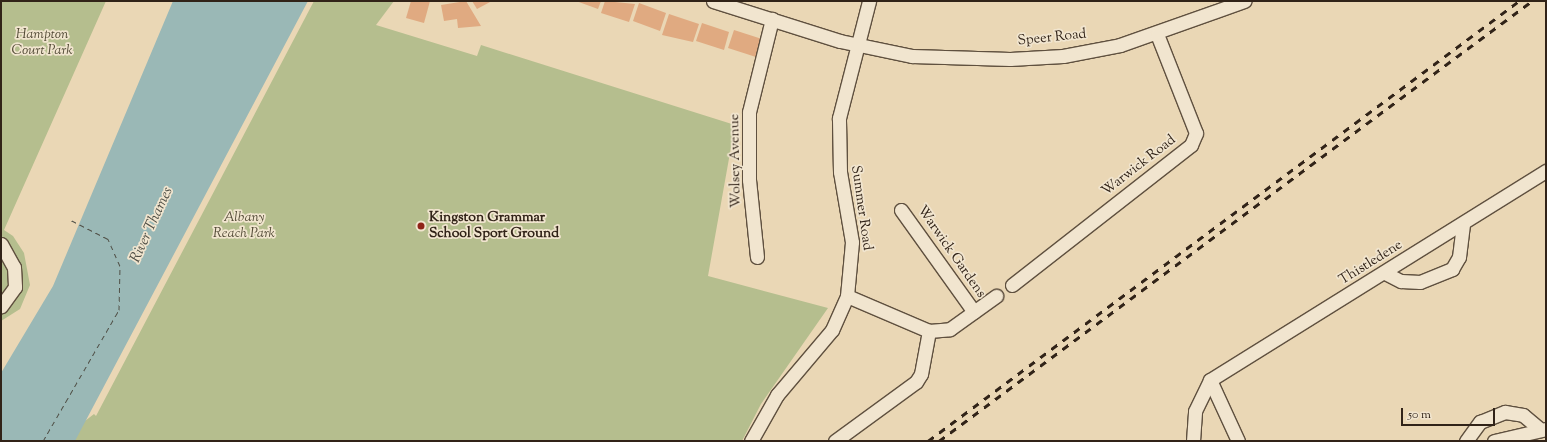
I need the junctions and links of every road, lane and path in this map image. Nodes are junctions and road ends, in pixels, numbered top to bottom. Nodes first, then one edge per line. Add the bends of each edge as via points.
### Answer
1 (713, 1) edge
2 (869, 1) edge
3 (1244, 1) edge
4 (772, 19) junction
5 (1157, 34) junction
6 (858, 44) junction
7 (1546, 171) edge
8 (901, 210) dead end
9 (1463, 224) junction
10 (1, 244) edge
11 (757, 257) dead end
12 (1385, 274) junction
13 (1012, 285) dead end
14 (847, 296) junction
15 (996, 296) dead end
16 (1, 306) edge
17 (974, 312) junction
18 (929, 331) junction
19 (1210, 380) junction
20 (1544, 430) edge
21 (751, 441) edge
22 (835, 441) edge
23 (1193, 441) edge
24 (1238, 441) edge
25 (1466, 441) edge
26 (1494, 441) edge

1 - 4 street, Speer Road
2 - 6 street, Summer Road
3 - 5 street, Speer Road
4 - 6 street, Speer Road
4 - 11 street, Wolsey Avenue via 749,112 749,180
5 - 6 street, Speer Road via 1120,45 1062,56 1010,59 912,56
5 - 13 street, Warwick Road via 1196,133 1191,145
6 - 14 street, Summer Road via 839,118 837,147 852,242
7 - 9 street, Thistledene
8 - 17 street, Warwick Gardens
9 - 12 street, Thistledene
9 - 12 street via 1460,257 1452,269 1420,282 1401,281
10 - 16 street via 14,267 15,287
12 - 19 street, Thistledene
14 - 18 street, Warwick Gardens
14 - 21 street, Summer Road via 832,330 777,395
15 - 17 street, Warwick Gardens
17 - 18 street, Warwick Gardens via 950,329
18 - 22 street via 921,374 916,382
19 - 23 street via 1195,411
19 - 24 street
20 - 25 street via 1523,415 1505,412 1480,422
20 - 26 street

